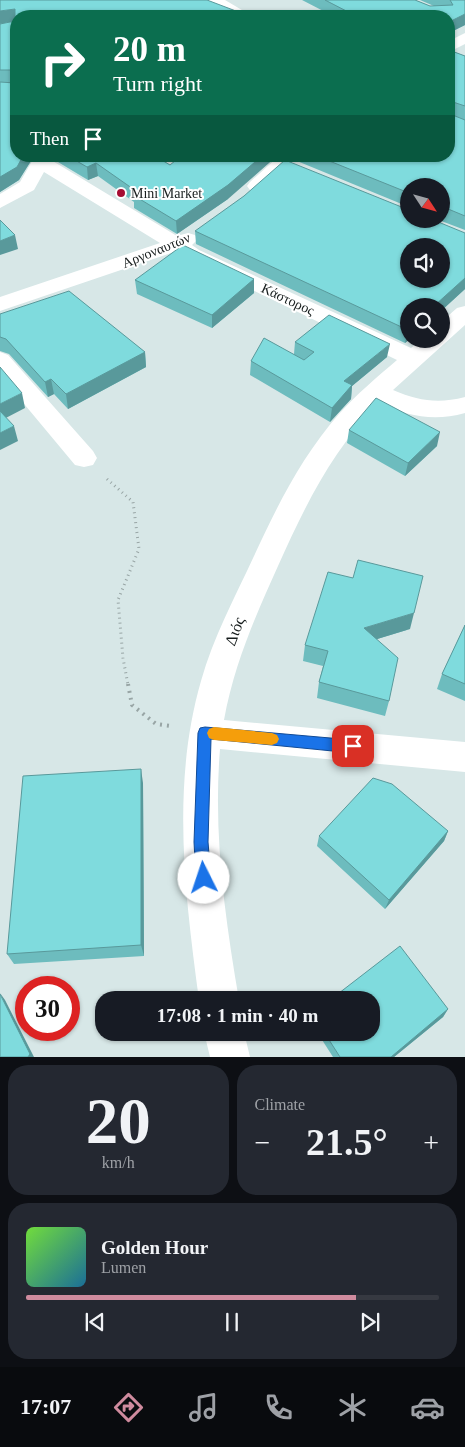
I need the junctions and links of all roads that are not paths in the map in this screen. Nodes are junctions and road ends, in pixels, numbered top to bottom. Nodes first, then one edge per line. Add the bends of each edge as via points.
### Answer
1 (214, 0) edge
2 (233, 10) edge
3 (463, 30) edge
4 (455, 40) edge
5 (40, 162) edge
6 (47, 162) edge
7 (291, 164) edge
8 (242, 198) edge
9 (0, 202) edge
10 (203, 230) edge
11 (177, 245) junction
12 (0, 304) edge
13 (465, 312) edge
14 (450, 326) edge
15 (426, 348) edge
16 (414, 359) junction
17 (0, 360) edge
18 (377, 392) junction
19 (465, 405) edge
20 (84, 458) road end
21 (205, 733) junction
22 (465, 757) edge
23 (218, 991) edge
24 (226, 1041) edge
25 (230, 1057) edge

1 - 2 street
3 - 4 street
5 - 9 street via 27,186
6 - 11 street, Κάστορος
7 - 8 street
10 - 11 street, Αργοναυτών
11 - 12 street, Αργοναυτών
11 - 16 street, Κάστορος
13 - 14 street
15 - 16 street, Διός
16 - 18 street, Διός
17 - 20 street
18 - 19 street via 422,410 443,411
18 - 21 street, Διός via 337,433 295,501 232,635 212,697
21 - 22 street
21 - 23 street, Διός via 201,842
24 - 25 street

